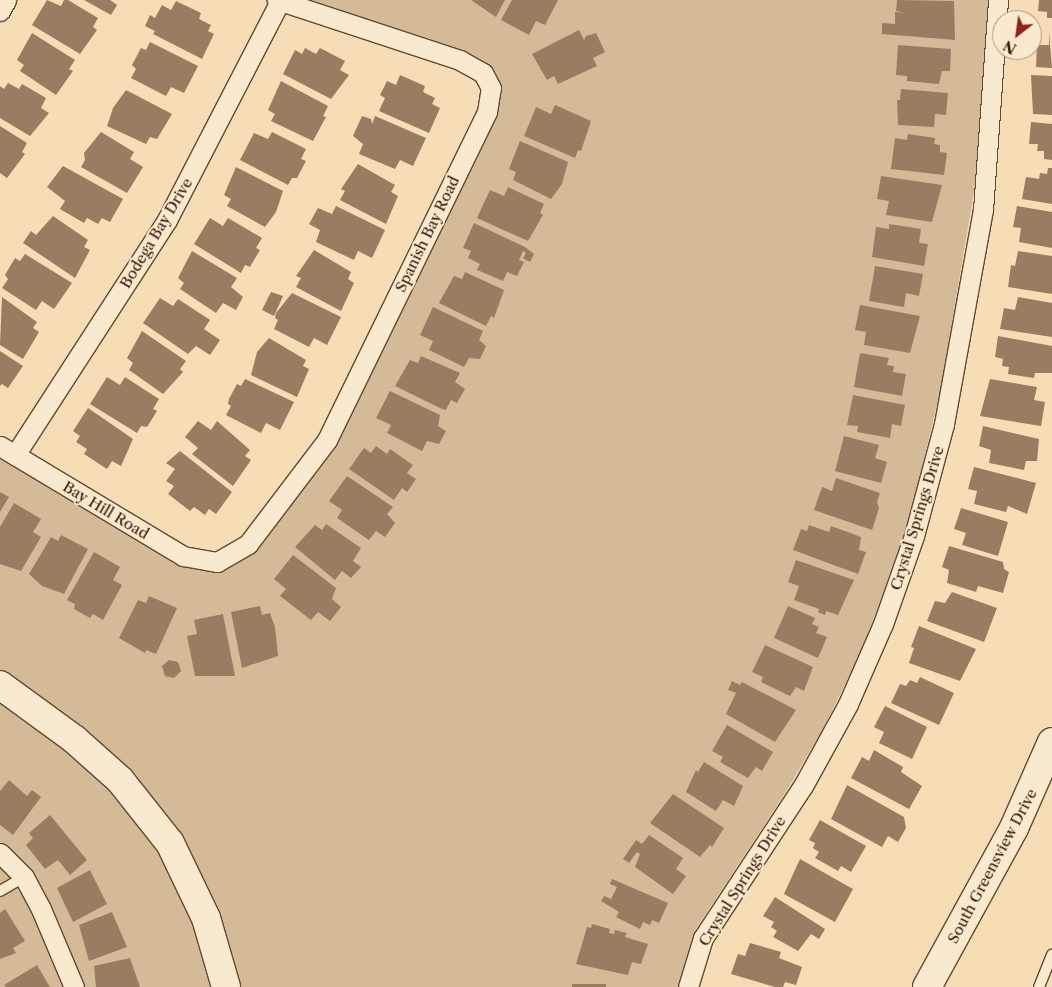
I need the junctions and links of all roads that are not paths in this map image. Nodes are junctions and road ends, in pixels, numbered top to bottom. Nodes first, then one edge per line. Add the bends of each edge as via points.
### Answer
1 (6, 0) edge
2 (998, 0) edge
3 (278, 1) edge
4 (0, 11) edge
5 (7, 451) edge
6 (217, 562) joint
7 (0, 686) edge
8 (1050, 753) edge
9 (0, 853) edge
10 (24, 877) junction
11 (0, 891) edge
12 (1052, 955) edge
13 (74, 987) edge
14 (226, 987) edge
15 (688, 987) edge
16 (927, 987) edge
17 (1038, 987) edge

1 - 4 street
2 - 15 street, Crystal Springs Drive via 983,210 944,424 911,544 883,624 848,704 806,782 703,938
3 - 5 street, Bodega Bay Drive via 167,220
3 - 6 street, Spanish Bay Road via 460,60 483,73 491,88 487,112 326,440 248,544
5 - 6 street, Bay Hill Road via 183,556
7 - 14 street via 74,739 120,780 170,843 206,918
8 - 16 street, South Greensview Drive via 1014,828
9 - 10 street
10 - 11 lane
10 - 13 street via 57,942
12 - 17 lane

